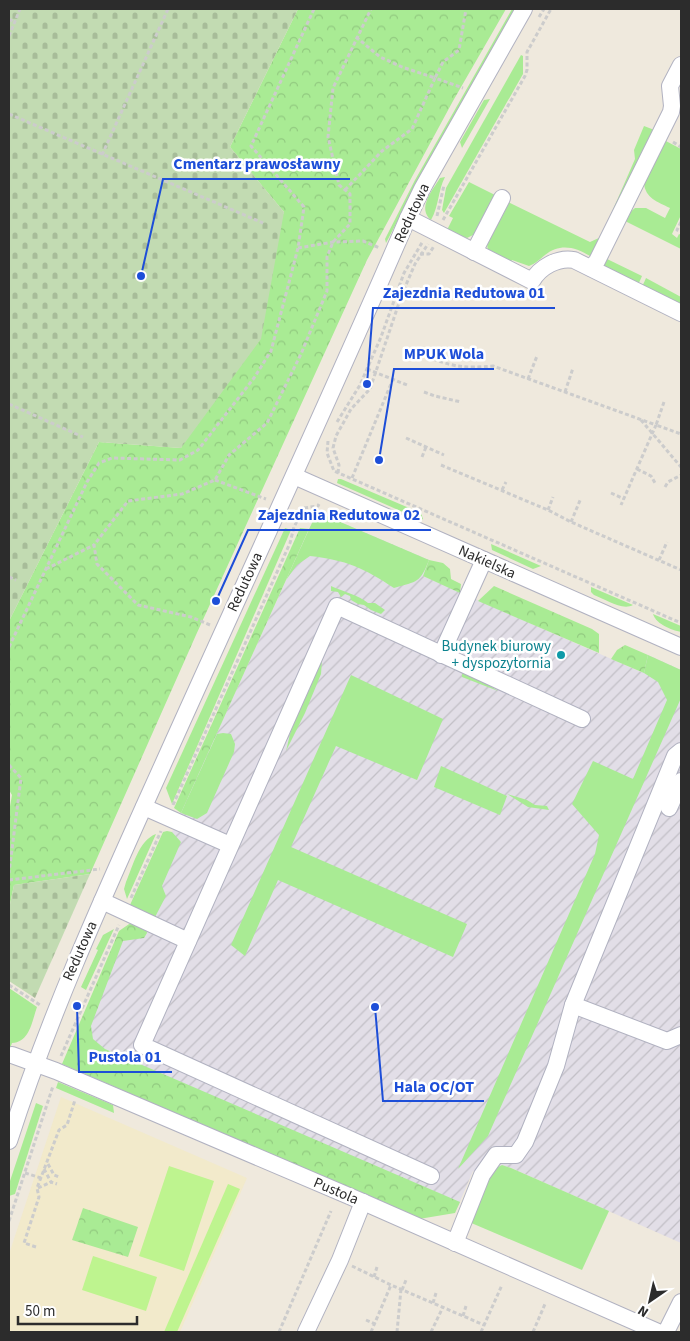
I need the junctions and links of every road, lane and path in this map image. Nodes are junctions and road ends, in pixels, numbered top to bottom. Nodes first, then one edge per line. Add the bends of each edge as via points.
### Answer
1 (20, 9) edge
2 (168, 9) edge
3 (314, 9) edge
4 (371, 9) edge
5 (466, 9) edge
6 (524, 9) edge
7 (9, 19) edge
8 (14, 22) junction
9 (9, 36) edge
10 (356, 37) junction
11 (681, 65) edge
12 (435, 78) junction
13 (465, 89) dead end
14 (677, 108) edge
15 (9, 114) edge
16 (102, 155) junction
17 (345, 190) junction
18 (502, 198) dead end
19 (408, 218) junction
20 (681, 222) edge
21 (263, 223) dead end
22 (681, 232) edge
23 (333, 242) junction
24 (378, 247) dead end
25 (298, 248) junction
26 (474, 252) junction
27 (405, 260) dead end
28 (415, 264) dead end
29 (591, 268) junction
30 (681, 313) edge
31 (537, 356) dead end
32 (433, 359) dead end
33 (573, 368) dead end
34 (367, 369) dead end
35 (393, 379) junction
36 (528, 379) junction
37 (407, 385) dead end
38 (424, 392) dead end
39 (565, 392) junction
40 (461, 402) dead end
41 (664, 402) dead end
42 (9, 404) edge
43 (640, 419) junction
44 (656, 425) junction
45 (652, 434) junction
46 (681, 434) edge
47 (83, 437) dead end
48 (406, 438) dead end
49 (426, 447) junction
50 (444, 455) dead end
51 (422, 457) dead end
52 (441, 465) dead end
53 (681, 467) edge
54 (636, 470) junction
55 (334, 471) dead end
56 (681, 475) edge
57 (294, 476) junction
58 (352, 478) junction
59 (215, 480) junction
60 (506, 482) dead end
61 (655, 482) dead end
62 (664, 487) dead end
63 (502, 491) junction
64 (611, 493) dead end
65 (553, 497) dead end
66 (581, 498) dead end
67 (266, 499) dead end
68 (624, 499) junction
69 (319, 503) dead end
70 (621, 505) dead end
71 (548, 510) junction
72 (570, 522) junction
73 (666, 542) dead end
74 (94, 545) junction
75 (484, 560) junction
76 (659, 560) junction
77 (46, 569) junction
78 (681, 570) edge
79 (9, 577) edge
80 (16, 580) dead end
81 (681, 623) edge
82 (210, 625) dead end
83 (681, 647) edge
84 (9, 648) edge
85 (441, 655) junction
86 (582, 719) dead end
87 (681, 751) edge
88 (9, 765) edge
89 (681, 781) edge
90 (144, 808) junction
91 (669, 808) edge
92 (167, 818) junction
93 (230, 845) junction
94 (100, 869) dead end
95 (9, 873) edge
96 (9, 880) edge
97 (102, 901) junction
98 (124, 912) junction
99 (188, 941) junction
100 (9, 984) edge
101 (572, 1004) junction
102 (40, 1005) dead end
103 (681, 1035) edge
104 (12, 1055) dead end
105 (34, 1064) junction
106 (56, 1071) junction
107 (74, 1100) dead end
108 (9, 1141) edge
109 (48, 1164) junction
110 (44, 1169) junction
111 (24, 1173) junction
112 (431, 1176) dead end
113 (59, 1177) dead end
114 (41, 1178) junction
115 (51, 1182) junction
116 (57, 1184) dead end
117 (38, 1188) junction
118 (363, 1202) junction
119 (331, 1211) dead end
120 (9, 1222) edge
121 (455, 1242) junction
122 (36, 1247) dead end
123 (340, 1260) junction
124 (377, 1268) dead end
125 (374, 1277) junction
126 (406, 1280) dead end
127 (391, 1285) junction
128 (502, 1285) dead end
129 (401, 1290) junction
130 (436, 1293) dead end
131 (681, 1302) edge
132 (433, 1303) junction
133 (545, 1304) dead end
134 (466, 1306) dead end
135 (442, 1307) junction
136 (463, 1316) junction
137 (366, 1320) dead end
138 (375, 1324) junction
139 (484, 1325) junction
140 (279, 1332) edge
141 (306, 1332) edge
142 (371, 1332) edge
143 (397, 1332) edge
144 (432, 1332) edge
145 (480, 1332) edge
146 (533, 1332) edge
147 (658, 1332) edge
148 (666, 1332) edge

1 - 8 path
2 - 16 path
3 - 25 path via 251,146 304,207
4 - 10 path
5 - 12 path via 459,50 443,62
6 - 19 street, Redutowa
7 - 8 path
8 - 9 path
10 - 12 path via 380,57
10 - 17 path via 334,88 328,137 339,185
11 - 14 street via 670,86
12 - 13 path
12 - 17 path via 412,130 382,151
14 - 29 street via 671,112
15 - 16 path
16 - 21 path
17 - 23 path via 350,194 350,224
18 - 26 street
19 - 26 street
19 - 57 street, Redutowa
20 - 22 path via 677,230
23 - 24 path via 362,241
23 - 25 path
23 - 59 path via 327,257 327,291 267,423 229,455
25 - 77 path via 271,351 198,450 180,460 112,458 99,462
26 - 29 street via 532,281 541,271 562,259 574,260
27 - 28 path
29 - 30 street
31 - 36 path
32 - 36 path via 455,367 493,366
33 - 39 path
34 - 35 path
35 - 37 path
35 - 58 path
36 - 39 path
38 - 40 path
39 - 43 path
41 - 44 path
42 - 47 path
43 - 44 path
43 - 45 path
44 - 45 path
44 - 46 path
45 - 53 path
45 - 54 path
48 - 49 path
49 - 50 path
49 - 51 path
52 - 63 path
54 - 61 path via 651,476
54 - 68 path
55 - 58 path
56 - 62 path
57 - 75 street, Nakielska
57 - 90 street, Redutowa
58 - 81 path
59 - 67 path
59 - 74 path via 182,494 128,501
60 - 63 path
63 - 71 path
64 - 68 path
65 - 71 path
66 - 72 path
68 - 70 path
69 - 92 path via 318,506 304,508 294,527 290,543
71 - 72 path
72 - 76 path
73 - 76 path
74 - 77 path
74 - 82 path via 97,564 138,605 191,617
75 - 83 street, Nakielska
75 - 85 street
76 - 78 path
77 - 84 path
79 - 80 path
85 - 86 street
85 - 93 street via 336,606
87 - 91 street via 675,756
88 - 95 path via 21,778
89 - 91 street
90 - 92 street
90 - 97 street, Redutowa
91 - 101 street
92 - 93 street
92 - 98 path
93 - 99 street
94 - 96 path
97 - 98 street
97 - 105 street, Redutowa
98 - 99 street
98 - 106 path
99 - 112 street via 142,1045
100 - 102 path
101 - 103 street via 668,1041
101 - 121 street via 556,1066 525,1142 516,1156 496,1154 482,1175
104 - 105 street, Pustola
105 - 106 street, Pustola
105 - 108 street, Redutowa
106 - 111 path
106 - 118 street, Pustola
107 - 109 path via 66,1125 59,1130
109 - 110 path
109 - 113 path via 54,1175
110 - 114 path
110 - 115 path
111 - 114 path
111 - 120 path
114 - 117 path
115 - 116 path
115 - 117 path
117 - 122 path via 39,1198 24,1243
118 - 121 street, Pustola
118 - 123 street
119 - 140 path
121 - 147 street, Pustola
123 - 125 path
123 - 141 street
124 - 125 path
125 - 127 path
126 - 129 path
127 - 129 path
127 - 138 path
128 - 139 path
129 - 132 path
129 - 143 path
130 - 132 path
131 - 148 street
132 - 135 path
133 - 146 path
134 - 136 path
135 - 136 path
135 - 144 path
136 - 139 path
137 - 138 path
138 - 142 path
139 - 145 path

